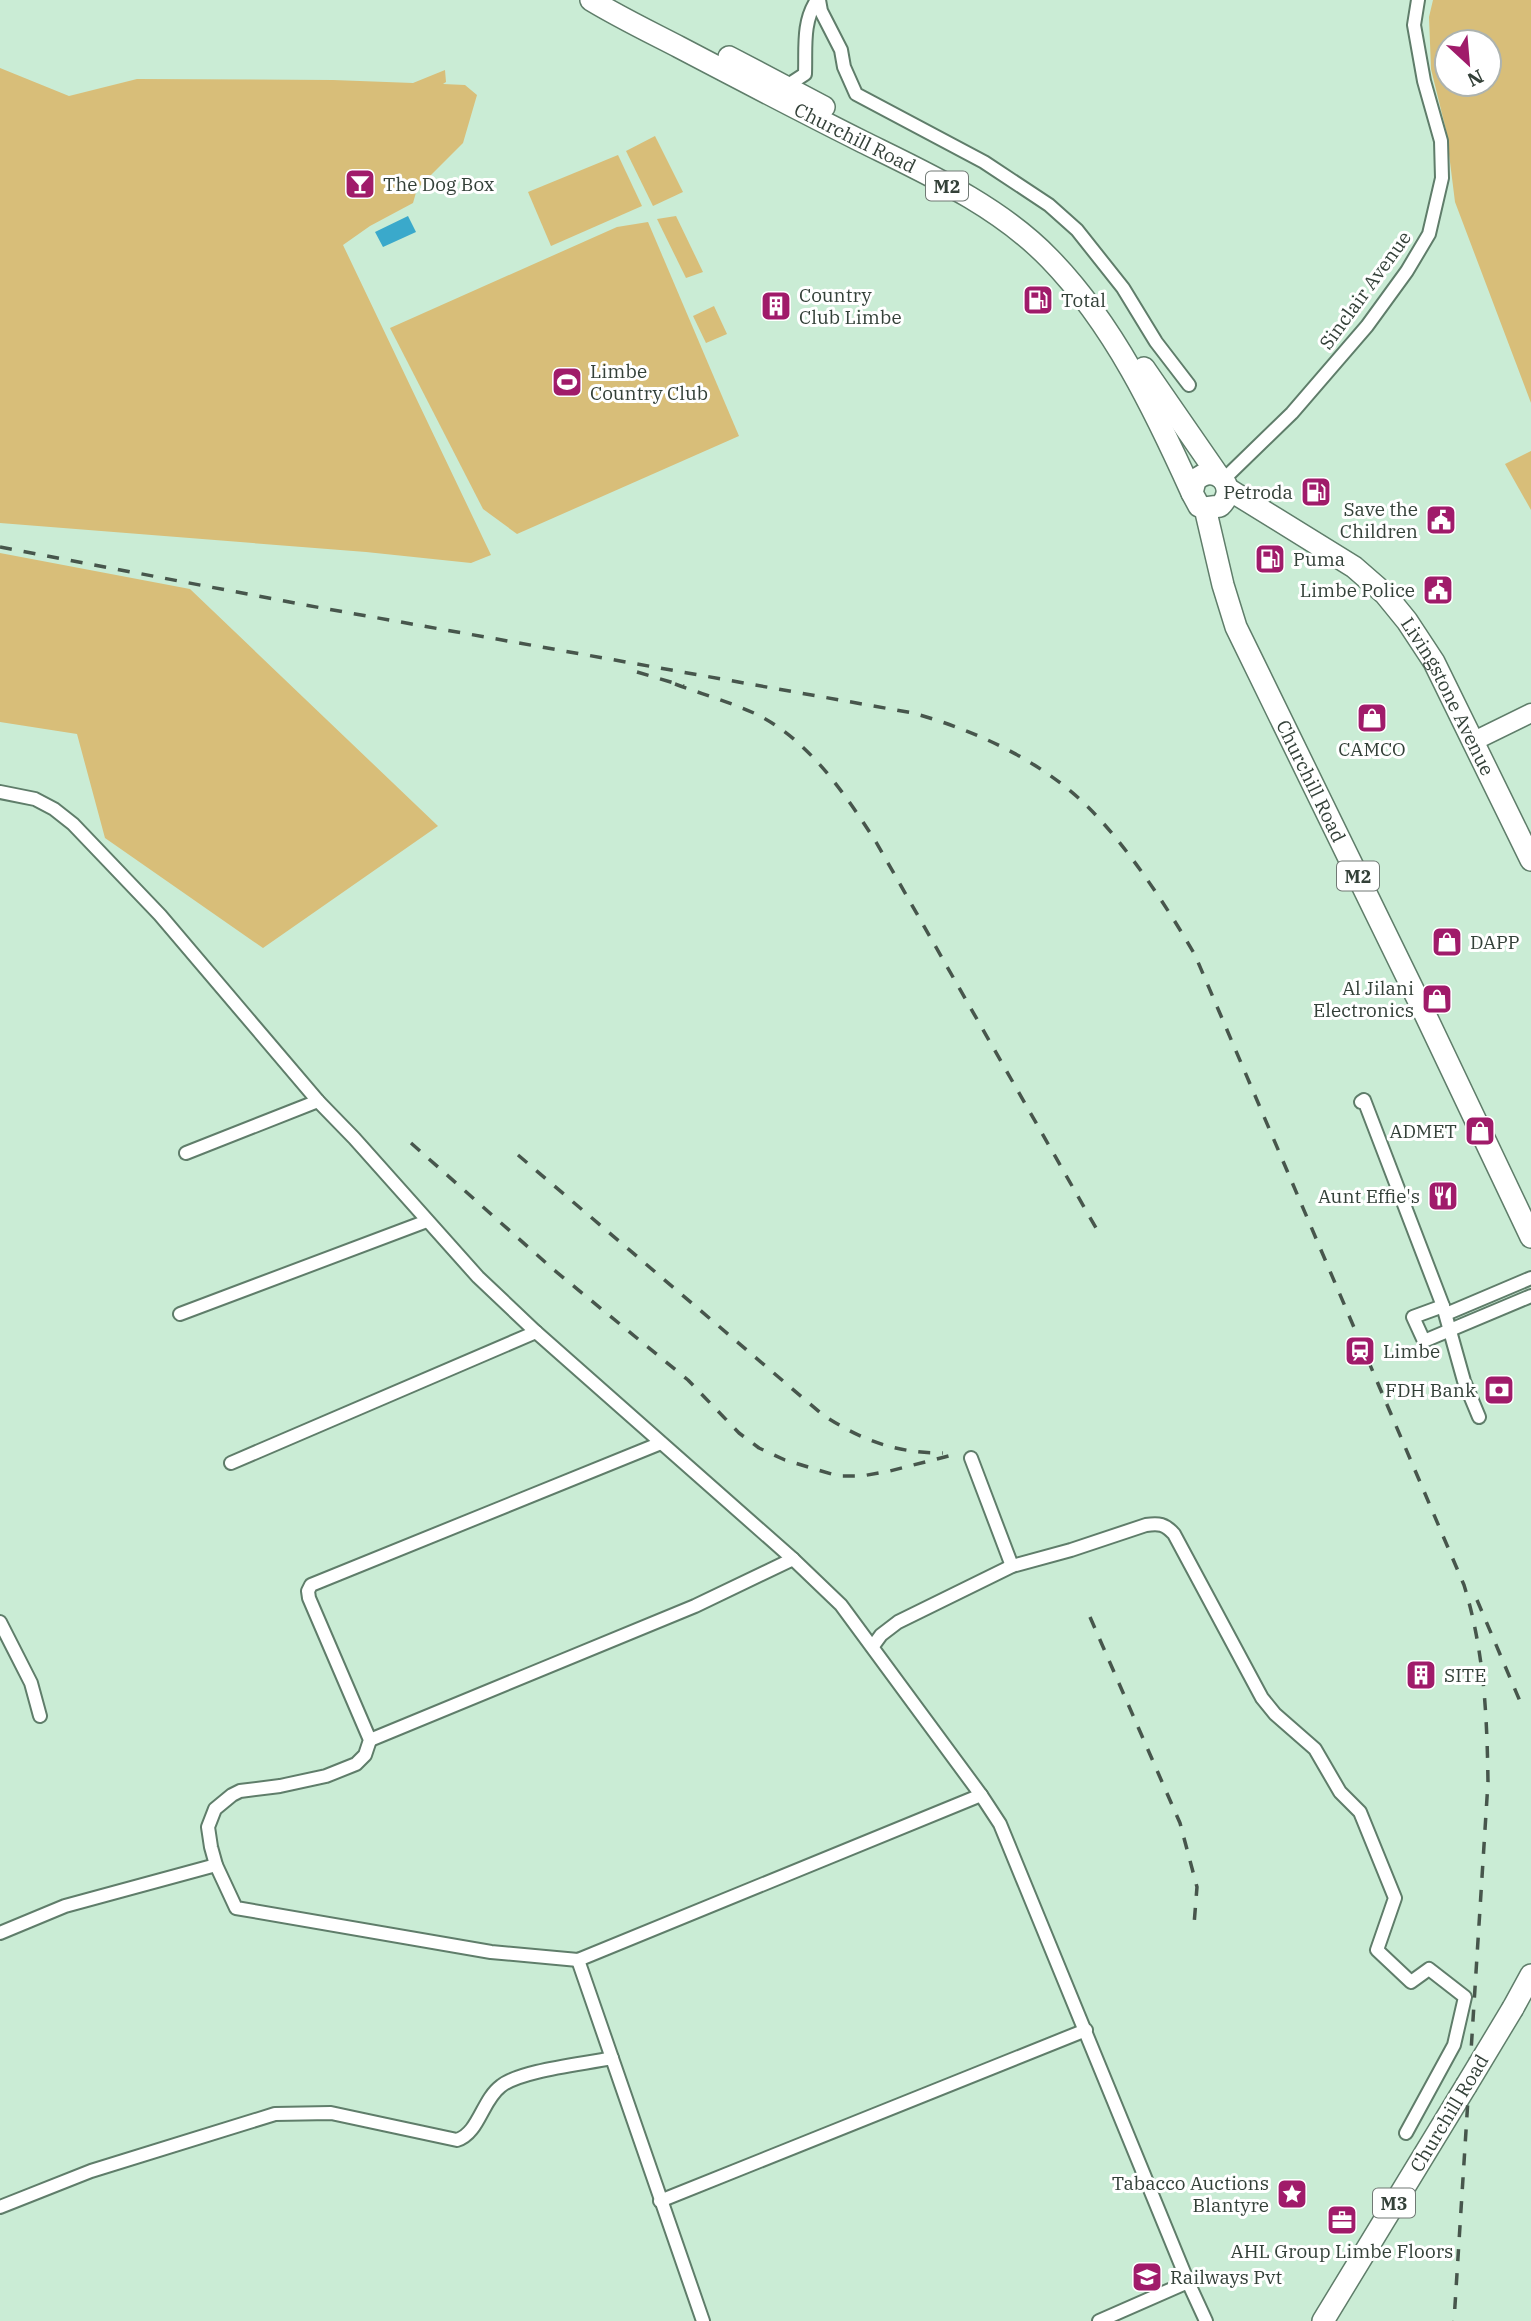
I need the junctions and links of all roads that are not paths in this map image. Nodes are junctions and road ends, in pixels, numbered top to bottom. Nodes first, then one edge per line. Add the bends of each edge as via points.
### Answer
1 (818, 0) edge
2 (1418, 0) edge
3 (600, 1) edge
4 (779, 91) junction
5 (1189, 385) dead end
6 (1223, 481) junction
7 (1199, 501) junction
8 (1531, 713) edge
9 (1472, 742) junction
10 (0, 792) edge
11 (1531, 860) edge
12 (318, 1101) junction
13 (1361, 1102) dead end
14 (187, 1153) dead end
15 (427, 1221) junction
16 (1531, 1237) edge
17 (1531, 1278) edge
18 (1491, 1295) junction
19 (1531, 1296) edge
20 (1444, 1310) junction
21 (1498, 1311) junction
22 (180, 1314) dead end
23 (1451, 1331) junction
24 (536, 1332) junction
25 (1479, 1417) dead end
26 (661, 1443) junction
27 (971, 1458) dead end
28 (231, 1464) dead end
29 (793, 1559) junction
30 (1012, 1566) junction
31 (0, 1622) edge
32 (873, 1646) junction
33 (40, 1716) dead end
34 (370, 1740) junction
35 (981, 1795) junction
36 (216, 1865) junction
37 (0, 1933) edge
38 (578, 1960) junction
39 (1531, 1975) edge
40 (1086, 2030) junction
41 (612, 2058) junction
42 (1406, 2133) dead end
43 (660, 2201) junction
44 (0, 2207) edge
45 (1188, 2282) junction
46 (703, 2321) edge
47 (1099, 2321) edge
48 (1206, 2321) edge
49 (1322, 2321) edge

1 - 4 street via 806,29 806,74
1 - 5 street via 856,94 984,162 1049,205 1077,230 1124,288
2 - 6 street, Sinclair Avenue via 1414,26 1441,141 1443,178 1429,234 1351,345 1293,413
3 - 4 highway, Churchill Road / M2
4 - 6 highway, Churchill Road / M2 via 996,202 1028,225 1085,286
4 - 7 highway, Churchill Road / M2 via 990,210 1050,259 1096,315 1133,374
6 - 7 highway via 1225,501 1220,506
6 - 7 highway via 1199,476 1195,481
6 - 9 highway, Livingstone Avenue / M2 via 1342,559 1385,594 1434,662
7 - 16 highway, Churchill Road / M2 via 1236,626
8 - 9 main road
9 - 11 highway, Livingstone Avenue / M2
10 - 12 street via 35,799 73,824 160,915
12 - 14 street
12 - 15 street
13 - 20 street via 1364,1100
15 - 22 street
15 - 24 street
17 - 18 street
18 - 20 street
18 - 21 street
19 - 21 street
20 - 23 street
20 - 23 street via 1413,1317 1424,1342
21 - 23 street
23 - 25 street
24 - 26 street
24 - 28 street
26 - 29 street
26 - 34 street via 311,1585 309,1598
27 - 30 street
29 - 32 street via 841,1605
29 - 34 street via 695,1606
30 - 32 street via 898,1622
30 - 42 street via 1146,1525 1167,1526 1174,1534 1262,1698 1315,1749 1340,1792 1360,1812 1395,1898 1377,1950 1412,1982 1429,1969 1465,1997 1454,2045
31 - 33 street via 31,1683
32 - 35 street
34 - 36 street via 356,1764 326,1776 240,1791 223,1801 208,1827
35 - 38 street
35 - 40 street via 1000,1824
36 - 37 street via 65,1906
36 - 38 street via 236,1908 467,1948
38 - 41 street
39 - 49 highway, Churchill Road / M3, bridge
40 - 43 street
40 - 45 street
41 - 43 street
41 - 44 street via 519,2077 501,2085 469,2133 457,2140 331,2113 275,2114 91,2171
43 - 46 street
45 - 47 street
45 - 48 street

